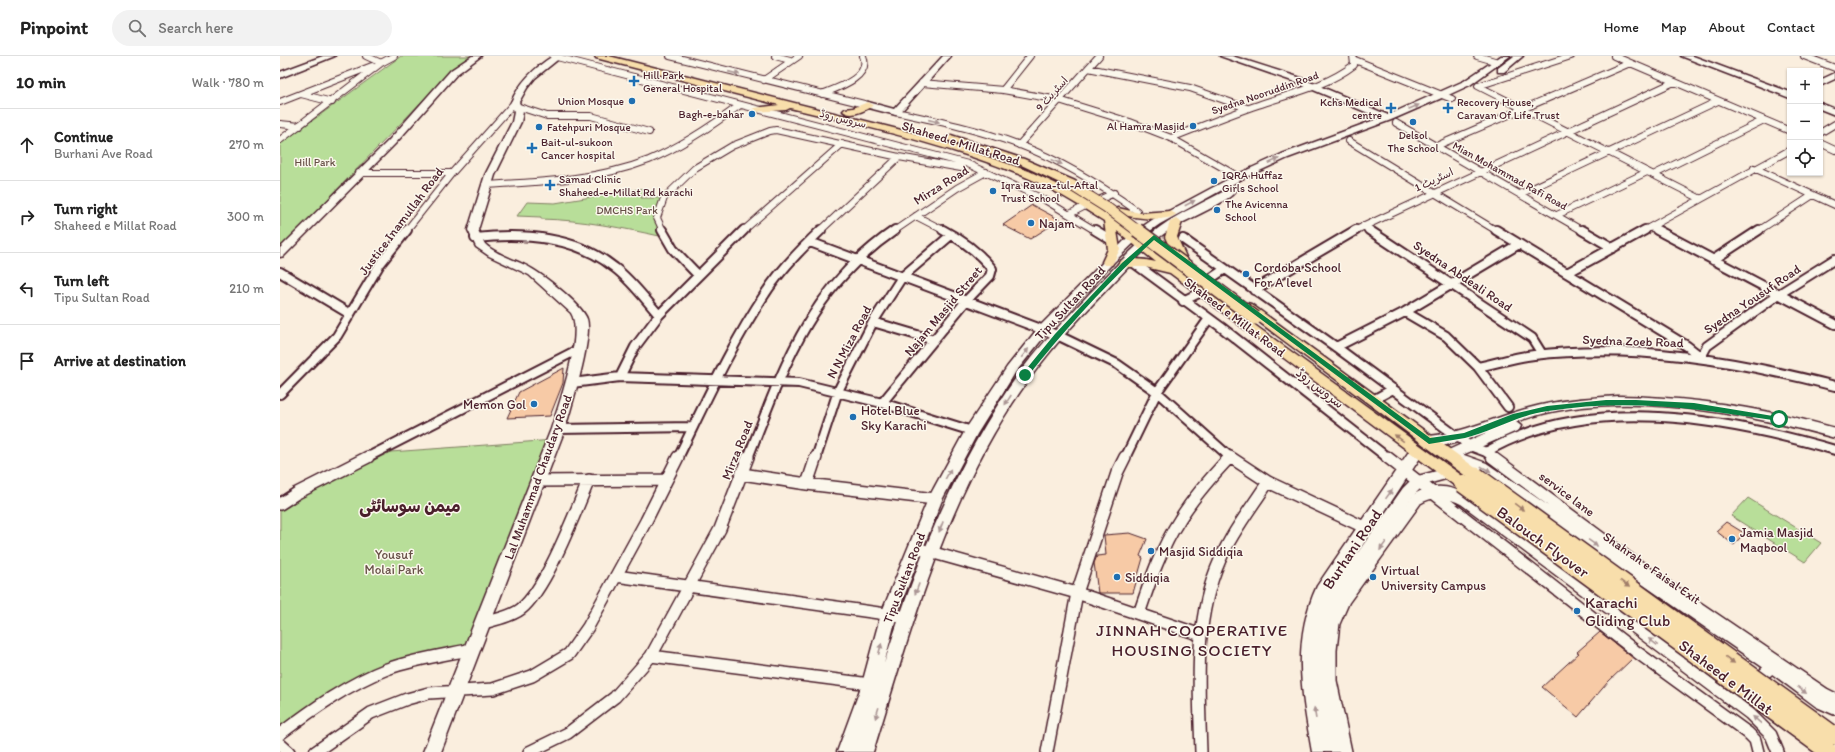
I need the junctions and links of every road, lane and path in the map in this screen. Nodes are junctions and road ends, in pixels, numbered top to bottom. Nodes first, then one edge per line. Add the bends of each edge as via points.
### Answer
1 (318, 56) edge
2 (330, 56) edge
3 (366, 56) edge
4 (394, 56) edge
5 (477, 56) edge
6 (555, 56) edge
7 (599, 56) edge
8 (617, 56) edge
9 (670, 56) edge
10 (775, 56) edge
11 (799, 56) edge
12 (863, 56) edge
13 (936, 56) edge
14 (947, 56) edge
15 (1030, 56) edge
16 (1099, 56) edge
17 (1228, 56) edge
18 (1477, 56) edge
19 (1506, 56) edge
20 (1519, 56) edge
21 (1571, 56) edge
22 (1614, 56) edge
23 (1684, 56) edge
24 (1697, 56) edge
25 (1804, 56) edge
26 (1354, 58) edge
27 (790, 60) junction
28 (1498, 62) junction
29 (381, 63) junction
30 (1630, 63) junction
31 (1088, 68) junction
32 (1835, 68) edge
33 (280, 70) edge
34 (1823, 74) edge
35 (280, 75) edge
36 (1835, 76) edge
37 (764, 80) junction
38 (1674, 82) junction
39 (1823, 82) edge
40 (922, 83) junction
41 (1467, 83) junction
42 (1478, 86) junction
43 (1316, 87) junction
44 (1002, 90) junction
45 (1787, 90) edge
46 (1787, 90) edge
47 (301, 94) junction
48 (822, 94) junction
49 (1441, 95) junction
50 (761, 96) junction
51 (1452, 99) junction
52 (1059, 100) junction
53 (1718, 101) junction
54 (280, 102) edge
55 (332, 102) junction
56 (1823, 103) edge
57 (740, 105) junction
58 (868, 105) junction
59 (892, 106) junction
60 (1823, 107) edge
61 (1835, 107) edge
62 (516, 108) junction
63 (806, 108) junction
64 (1247, 108) junction
65 (754, 109) junction
66 (1520, 109) junction
67 (848, 111) junction
68 (1835, 112) edge
69 (868, 116) junction
70 (502, 117) junction
71 (1392, 120) junction
72 (1764, 120) junction
73 (280, 124) edge
74 (1835, 124) edge
75 (300, 126) junction
76 (908, 126) junction
77 (1787, 130) edge
78 (1823, 131) edge
79 (649, 132) dead end
80 (1566, 132) junction
81 (1171, 138) junction
82 (1345, 138) junction
83 (925, 139) junction
84 (280, 140) edge
85 (842, 144) junction
86 (1823, 144) edge
87 (1019, 145) junction
88 (1434, 147) junction
89 (1835, 150) edge
90 (1787, 152) edge
91 (1608, 153) junction
92 (899, 157) junction
93 (1754, 168) junction
94 (986, 172) junction
95 (1478, 172) junction
96 (359, 173) junction
97 (452, 173) junction
98 (1650, 174) junction
99 (1239, 177) junction
100 (485, 185) junction
101 (1071, 189) junction
102 (1114, 193) junction
103 (1434, 193) junction
104 (1520, 194) junction
105 (1813, 195) junction
106 (1101, 199) junction
107 (1702, 199) junction
108 (1087, 205) junction
109 (1835, 205) edge
110 (1118, 211) junction
111 (1137, 211) dead end
112 (1070, 214) junction
113 (1557, 215) junction
114 (916, 216) junction
115 (1173, 218) junction
116 (1109, 219) junction
117 (1363, 226) junction
118 (1651, 227) junction
119 (1145, 231) junction
120 (951, 235) junction
121 (1129, 236) junction
122 (475, 238) junction
123 (1183, 239) dead end
124 (1113, 241) junction
125 (810, 242) junction
126 (1519, 244) junction
127 (1143, 246) junction
128 (1168, 248) junction
129 (1613, 248) junction
130 (280, 254) edge
131 (1156, 256) junction
132 (1180, 257) junction
133 (856, 260) junction
134 (1713, 260) junction
135 (1835, 260) edge
136 (1108, 262) junction
137 (1129, 264) junction
138 (1225, 269) junction
139 (1173, 271) junction
140 (280, 272) edge
141 (1567, 273) junction
142 (698, 276) junction
143 (902, 277) junction
144 (1210, 279) junction
145 (1452, 283) junction
146 (1254, 290) junction
147 (1201, 292) junction
148 (1780, 294) junction
149 (1183, 301) junction
150 (966, 302) junction
151 (1405, 312) junction
152 (350, 314) junction
153 (659, 315) junction
154 (1251, 319) junction
155 (1208, 320) junction
156 (873, 322) junction
157 (1835, 324) edge
158 (1044, 330) junction
159 (1057, 336) junction
160 (934, 340) junction
161 (1336, 347) junction
162 (577, 350) junction
163 (1542, 354) junction
164 (1701, 357) junction
165 (1478, 367) junction
166 (620, 377) junction
167 (717, 379) junction
168 (778, 381) junction
169 (572, 383) junction
170 (1835, 386) edge
171 (1393, 389) junction
172 (838, 391) junction
173 (1157, 392) junction
174 (280, 394) edge
175 (1375, 402) junction
176 (882, 403) junction
177 (1508, 407) dead end
178 (1360, 409) junction
179 (693, 427) junction
180 (558, 429) junction
181 (972, 431) junction
182 (1835, 434) edge
183 (1459, 437) junction
184 (1835, 439) edge
185 (1423, 446) junction
186 (1470, 446) junction
187 (1835, 450) edge
188 (1486, 452) junction
189 (1449, 456) junction
190 (1230, 457) junction
191 (1430, 461) joint
192 (1405, 471) junction
193 (1448, 473) junction
194 (742, 474) junction
195 (589, 480) junction
196 (666, 480) junction
197 (538, 481) junction
198 (1419, 481) junction
199 (1268, 482) junction
200 (807, 484) junction
201 (1464, 484) junction
202 (1432, 492) junction
203 (935, 499) junction
204 (280, 504) edge
205 (1366, 528) junction
206 (923, 550) junction
207 (616, 576) junction
208 (688, 586) junction
209 (1077, 593) junction
210 (889, 614) junction
211 (1139, 614) junction
212 (907, 617) junction
213 (484, 623) junction
214 (1201, 635) junction
215 (473, 649) junction
216 (651, 656) junction
217 (1772, 667) junction
218 (870, 684) junction
219 (455, 691) junction
220 (1835, 699) edge
221 (1732, 701) junction
222 (1835, 709) edge
223 (280, 734) edge
224 (1835, 736) edge
225 (280, 744) edge
226 (289, 752) edge
227 (315, 752) edge
228 (432, 752) edge
229 (529, 752) edge
230 (846, 752) edge
231 (864, 752) edge
232 (1047, 752) edge
233 (1201, 752) edge
234 (1321, 752) edge
235 (1336, 752) edge
236 (1346, 752) edge
237 (1758, 752) edge
238 (1778, 752) edge
239 (1829, 752) edge

1 - 33 street
2 - 35 street
3 - 29 street
4 - 29 street
5 - 96 street via 454,72 392,142
6 - 57 street, سروس روڈ
6 - 62 street via 531,76 520,90
7 - 50 main road, Shaheed e Millat Road
8 - 67 main road, Shaheed e Millat Road
9 -> 37 street
10 - 27 street
11 - 27 street
12 - 48 street via 866,65 856,77
13 - 59 street
14 - 40 street
15 - 44 street
16 - 31 street, اسٹریٹ 9
17 - 43 street, Mian Mohammad Rafi Road
18 - 28 street
19 - 28 street, Tipu Sultan Road
20 - 42 street, Tipu Sultan Road
21 - 42 street
22 - 30 street
23 - 45 street
24 - 46 street
25 - 32 street
26 - 43 street, Syedna Nooruddin Road via 1354,65 1342,75
26 - 49 street
27 - 37 street
28 - 41 street, Tipu Sultan Road
29 - 47 street
29 - 55 street
30 - 38 street
30 - 66 street
31 - 52 street, اسٹریٹ 9
31 - 64 street via 1199,91
32 - 34 street
36 - 39 street
37 - 48 street
38 - 53 street
38 - 80 street, اسٹریٹ 1
40 - 44 street
40 - 59 street
41 - 42 street
41 - 49 street, Tipu Sultan Road
42 - 51 street, Tipu Sultan Road
42 - 66 street
43 - 64 street, Syedna Nooruddin Road
43 - 71 street, Mian Mohammad Rafi Road
44 - 52 street
47 - 54 street
47 - 55 street
48 - 58 street
49 - 51 street
71 -> 49 street, Tipu Sultan Road
50 - 63 main road, Shaheed e Millat Road
50 - 65 main road via 761,102
51 - 71 street, Tipu Sultan Road
52 - 81 street
52 - 87 street, اسٹریٹ 9
53 - 72 street
53 - 91 street
55 - 75 street
56 - 61 street
57 - 65 street, سروس روڈ
57 - 100 street via 703,133 635,165 575,177
58 - 59 street
58 - 67 main road
58 - 69 main road
59 -> 87 street
60 - 68 street
62 - 70 street, Justice Inamullah Road
62 - 70 street
62 - 79 street via 547,116 591,116
62 - 100 street via 514,130
63 - 65 main road
63 - 83 main road, Shaheed e Millat Road
64 - 81 street, Syedna Nooruddin Road
65 - 94 street, سروس روڈ via 910,148 968,164
66 - 80 street
66 - 88 street
67 - 69 main road, Shaheed e Millat Road
69 - 76 main road, Shaheed e Millat Road
70 - 97 street, Justice Inamullah Road
71 - 82 street, Tipu Sultan Road
71 - 88 street, Mian Mohammad Rafi Road
72 - 77 street
72 - 98 street
73 - 75 street
74 - 78 street
75 - 84 street
76 - 101 main road via 912,130 1022,164
76 - 106 main road, Shaheed e Millat Road via 1000,153 1062,178
80 - 91 street
80 - 95 street, اسٹریٹ 1
81 - 99 street
99 -> 82 street, Tipu Sultan Road via 1285,156
82 - 103 street
82 - 115 street, Tipu Sultan Road
83 - 101 main road via 936,140 1000,160
83 - 108 main road, Shaheed e Millat Road via 1025,173
85 - 92 street
85 - 142 street via 753,222
85 - 142 street via 776,130 770,131 711,157 680,182 664,198 657,218 665,240
86 - 89 street
87 -> 102 street via 1069,168
88 - 95 street, Mian Mohammad Rafi Road
90 - 93 street
91 - 98 street
91 - 104 street
92 - 94 street
92 - 125 street
93 - 105 street
93 - 107 street
94 - 112 street, سروس روڈ
94 - 114 street, Mirza Road
95 - 103 street, اسٹریٹ 1
95 - 104 street, Mian Mohammad Rafi Road
96 - 97 street
96 - 130 street
97 - 152 street, Justice Inamullah Road via 380,264
98 - 107 street
98 - 113 street
115 -> 99 street, Tipu Sultan Road
100 - 122 street via 472,230
101 - 154 main road
102 - 106 street
102 - 111 street
103 - 117 street, اسٹریٹ 1
103 - 126 street
104 - 113 street, Mian Mohammad Rafi Road
105 - 109 street
105 - 134 street
106 - 110 main road, Shaheed e Millat Road
107 - 118 street
108 - 112 street
108 - 116 main road, Shaheed e Millat Road
110 - 115 main road via 1140,216
110 - 119 main road, Shaheed e Millat Road
112 - 124 street, سروس روڈ
113 - 129 street, Mian Mohammad Rafi Road
114 - 120 street, Najam Masjid Street
114 - 133 street, Mirza Road
115 - 119 street, Tipu Sultan Road
115 - 132 main road via 1171,237
116 - 121 main road, Shaheed e Millat Road
116 - 124 main road
117 - 145 street, Syedna Abdeali Road
117 - 146 street, اسٹریٹ 1
118 - 129 street
118 - 134 street
119 - 121 main road via 1137,231
119 - 127 street, Tipu Sultan Road
119 - 128 main road, Shaheed e Millat Road
120 - 143 street, N N Miza Road
120 - 150 street, Najam Masjid Street via 985,258 992,269 990,276
121 - 127 main road, Shaheed e Millat Road
121 - 136 street, Tipu Sultan Road
122 - 153 street via 514,234 548,239 597,256 614,268
122 - 162 street, Lal Muhammad Chaudary Road via 493,254 533,274 575,310 581,319 582,330
123 - 138 street, service lane
124 - 136 main road via 1114,249
125 - 133 street
125 - 167 street via 798,252 765,293
126 - 141 street
126 - 145 street
127 - 131 main road, Shaheed e Millat Road
127 - 137 street, Tipu Sultan Road
128 - 131 main road via 1156,251
128 - 132 main road, Shaheed e Millat Road
129 - 141 street
131 - 139 main road, Shaheed e Millat Road
132 - 144 main road, Shaheed e Millat Road
133 - 143 street
133 - 168 street, Mirza Road via 817,308 799,336
134 - 148 street
135 - 148 street, Syedna Yousuf Road
136 - 158 street, Tipu Sultan Road
137 - 139 main road via 1145,263
137 - 149 street, سروس روڈ
137 - 159 street, Tipu Sultan Road
138 - 144 street
138 - 146 street, service lane
139 - 147 main road, Shaheed e Millat Road
140 - 152 street
141 - 164 street
142 - 153 street
143 - 150 street
143 - 156 street, N N Miza Road
144 - 175 main road, Shaheed e Millat Road
145 - 151 street
145 - 163 street, Syedna Abdeali Road via 1532,338
146 - 161 street, service lane
147 - 149 street
147 - 178 main road, Shaheed e Millat Road
148 - 157 street
148 - 164 street, Syedna Yousuf Road via 1707,346
149 - 155 street, سروس روڈ
150 - 158 street
150 - 160 street, Najam Masjid Street
151 - 161 street
151 - 165 street via 1446,336
152 - 174 street, Justice Inamullah Road via 337,336
153 - 166 street via 635,348
154 - 175 main road via 1364,399
154 - 178 main road via 1356,402
155 - 173 street
155 - 192 street, سروس روڈ via 1221,327
156 - 160 street
156 - 172 street, N N Miza Road
158 - 159 street
181 -> 158 street, Tipu Sultan Road via 1011,370
159 - 173 street via 1117,364
159 -> 206 street, Tipu Sultan Road via 1025,375 974,456 950,505
160 - 176 street, Najam Masjid Street
161 - 171 street, service lane
162 - 169 street, Lal Muhammad Chaudary Road
162 - 204 street
163 - 164 street, Syedna Zoeb Road via 1632,352
163 - 165 street, Syedna Zoeb Road
164 - 170 street, Syedna Zoeb Road via 1787,373
165 - 177 street
166 - 167 street
166 - 169 street
167 - 168 street
167 - 179 street
168 - 172 street
168 - 194 street, Mirza Road
169 - 180 street, Lal Muhammad Chaudary Road
171 - 175 street
171 - 183 street, service lane
172 - 176 street
172 - 200 street, N N Miza Road
173 - 190 street
173 - 209 street via 1117,473
175 - 185 main road, Shaheed e Millat Road
176 - 181 street
185 -> 178 main road, Shaheed e Millat Road
179 - 180 street
179 - 196 street
180 - 197 street, Lal Muhammad Chaudary Road
203 -> 181 street, Tipu Sultan Road
182 - 183 street via 1779,419 1723,409 1636,402 1547,408 1515,416
183 - 185 street
183 - 186 street, service lane
184 - 186 street via 1781,424 1725,415 1640,408 1576,412 1538,419 1506,428
185 - 189 main road, Shaheed e Millat Road
185 - 191 main road, Shaheed e Millat Road
185 - 192 street, Burhani Road
186 - 188 street, service lane
186 - 189 street
187 - 188 street via 1730,426 1678,419 1617,418 1542,428 1507,440
188 - 220 street, service lane via 1659,581
189 - 201 main road, Shaheed e Millat Road
189 -> 217 street, Shahrah e Faisal Exit via 1484,468
190 - 199 street
190 - 211 street via 1179,519 1155,567
191 - 193 main road, Balouch Flyover
192 - 198 street, سروس روڈ
205 -> 192 street, Burhani Road
193 - 198 street
193 - 201 main road, Balouch Flyover
194 - 200 street
194 - 208 street, Mirza Road via 720,529
195 - 196 street
195 - 197 street
195 - 213 street via 548,569 532,595 521,609
196 - 207 street
197 - 213 street, Lal Muhammad Chaudary Road
198 - 202 street, سروس روڈ
198 - 235 street, Burhani Road via 1408,492 1335,596 1327,621 1322,649 1323,681
199 - 205 street
199 - 214 street via 1220,560 1206,601
200 - 203 street
201 - 202 street
221 -> 201 street, Shaheed e Millat via 1465,500
201 -> 224 main road, Balouch Flyover, bridge
201 - 239 main road, Balouch Flyover, bridge
202 -> 236 street via 1417,499 1344,600 1334,623 1331,681
202 - 237 street via 1638,653 1748,733 1754,740
203 - 206 street, Tipu Sultan Road
234 -> 205 street, Burhani Road via 1309,679 1309,644 1314,616 1323,591
206 - 209 street
206 - 210 street, Tipu Sultan Road
206 -> 212 street, Tipu Sultan Road
207 - 208 street
207 - 219 street via 588,627 569,654 526,678 493,689
208 - 210 street
208 - 216 street, Mirza Road
209 - 211 street
209 - 232 street
210 - 212 street
218 -> 210 street, Tipu Sultan Road
211 - 214 street
212 -> 231 street, Tipu Sultan Road
213 - 215 street, Lal Muhammad Chaudary Road
214 - 233 street
215 - 219 street, Lal Muhammad Chaudary Road
215 - 223 street via 403,664 370,678
216 - 218 street
216 - 229 street, Mirza Road via 615,697 568,733
217 - 221 street
217 -> 222 street, Shahrah e Faisal Exit via 1819,702
218 - 230 street, Tipu Sultan Road
219 - 227 street via 422,695 371,713
219 - 228 street, Lal Muhammad Chaudary Road
238 -> 221 street, Shaheed e Millat via 1774,739 1766,728
225 - 226 street

